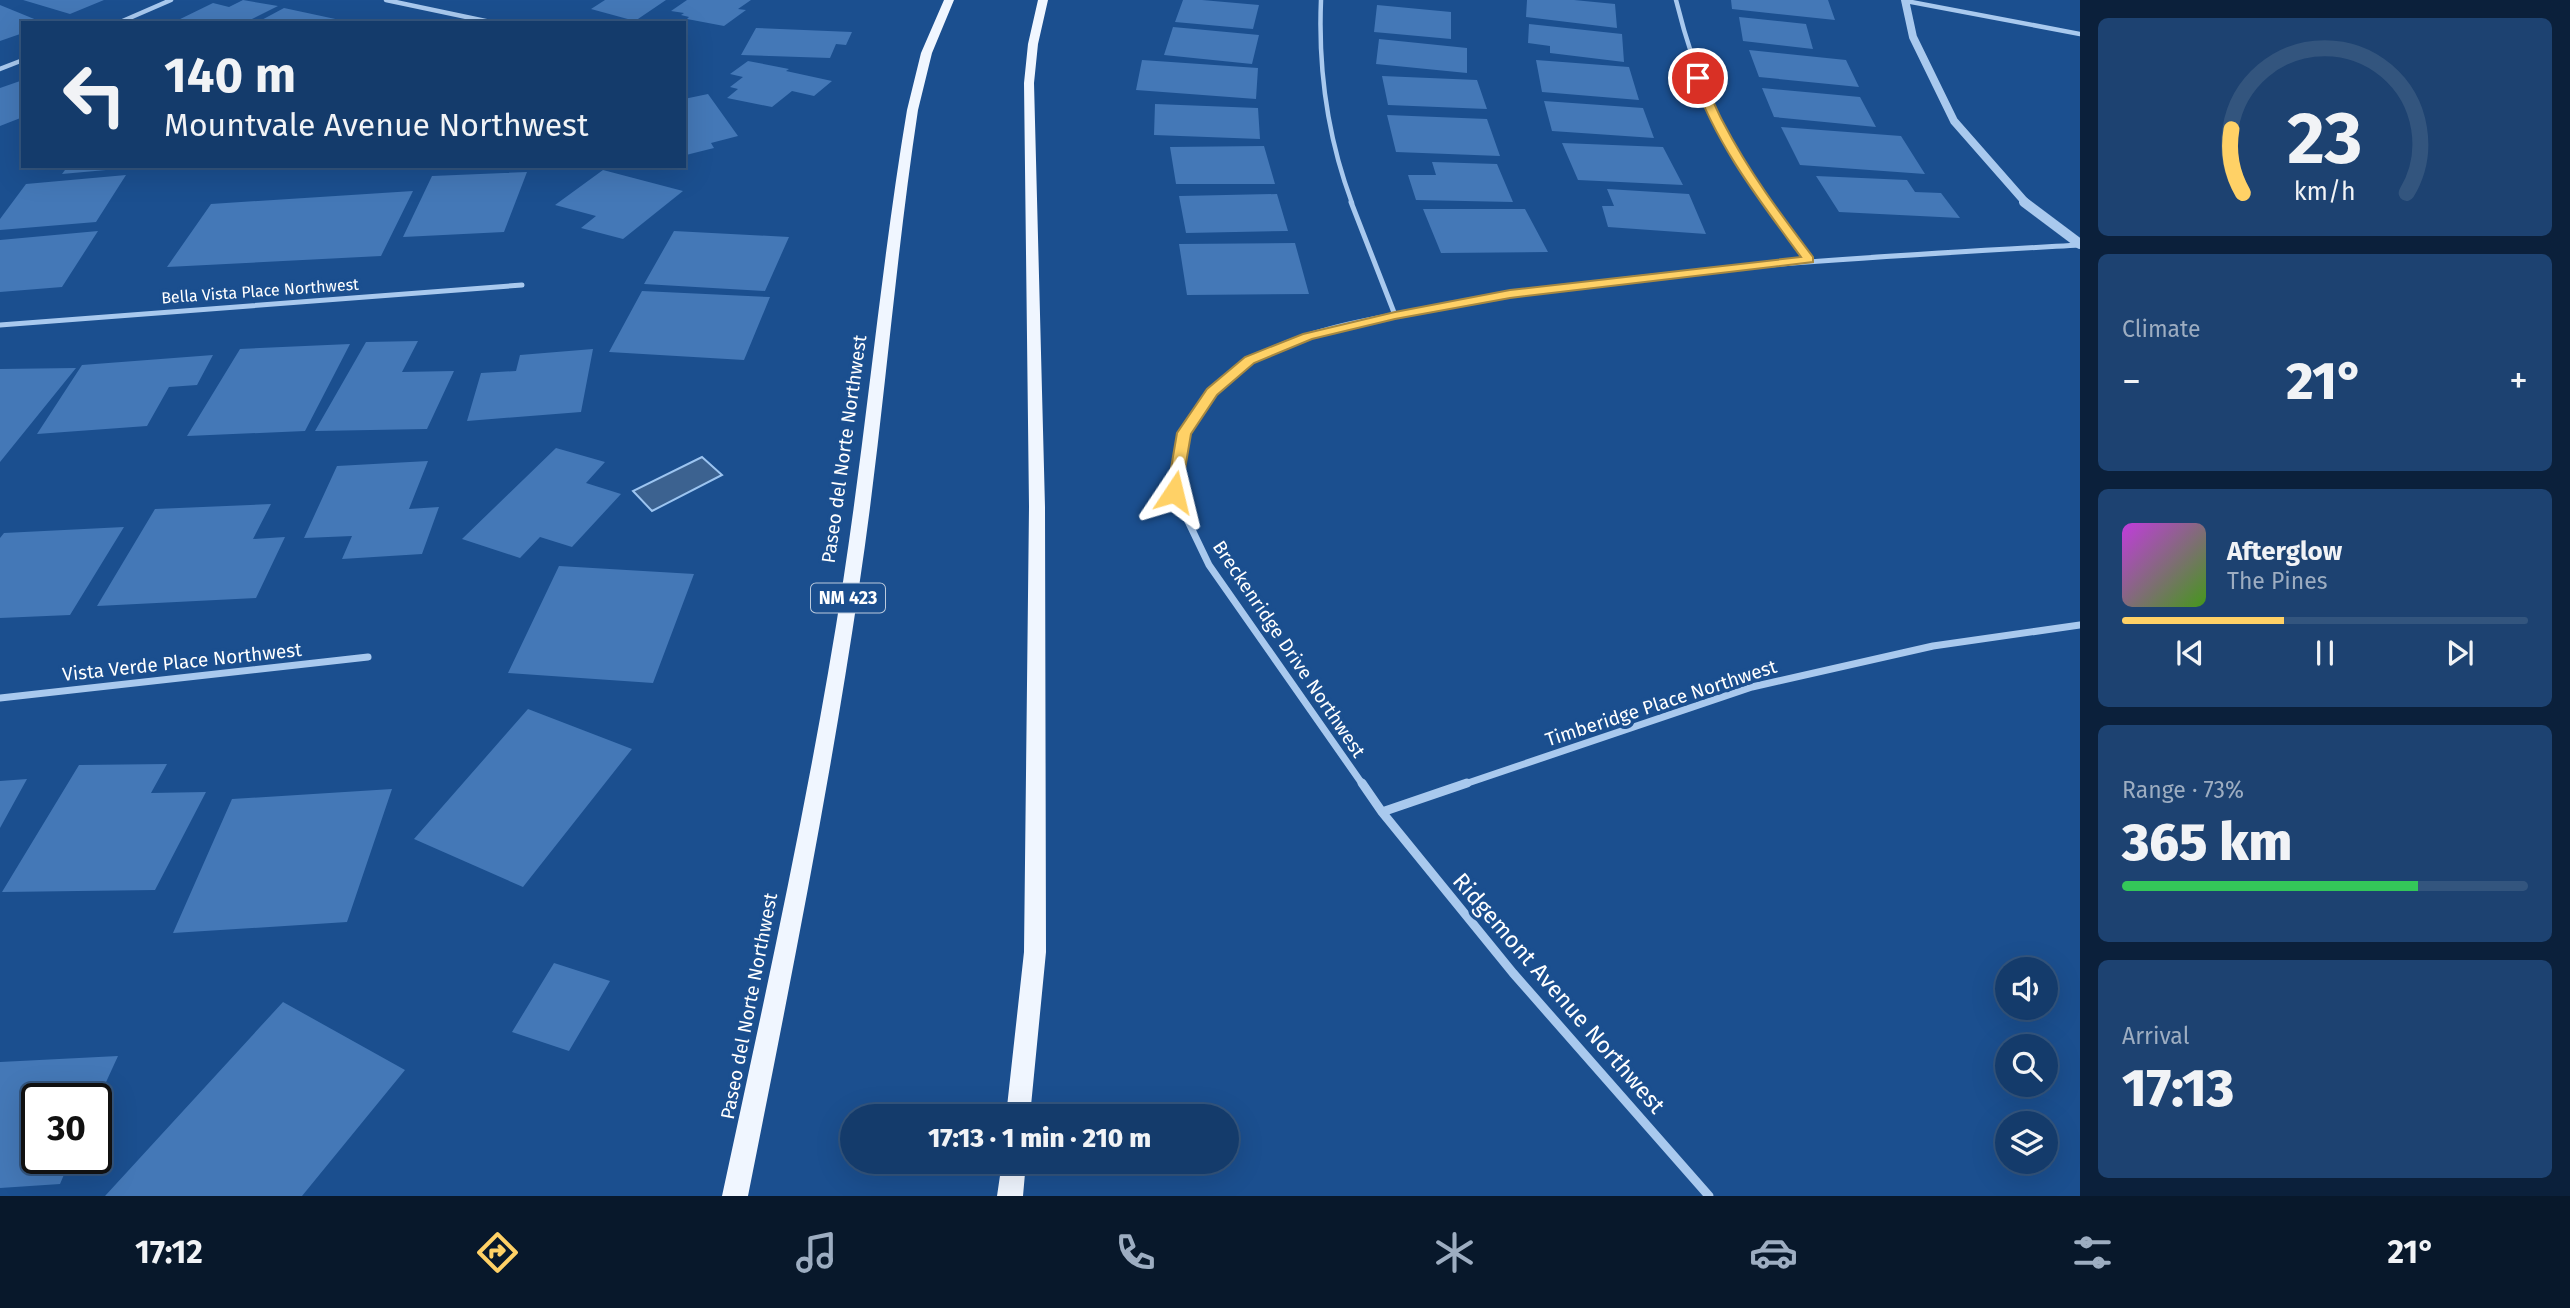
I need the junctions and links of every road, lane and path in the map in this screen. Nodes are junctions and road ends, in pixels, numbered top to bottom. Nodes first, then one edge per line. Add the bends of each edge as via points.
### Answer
1 (171, 0) edge
2 (386, 0) edge
3 (949, 0) edge
4 (1043, 0) edge
5 (1321, 0) edge
6 (1676, 0) edge
7 (1906, 1) edge
8 (123, 21) edge
9 (486, 21) edge
10 (2080, 34) edge
11 (21, 62) edge
12 (0, 69) edge
13 (2080, 244) edge
14 (1809, 260) junction
15 (522, 285) dead end
16 (1395, 315) junction
17 (0, 325) edge
18 (2080, 625) edge
19 (368, 657) dead end
20 (0, 698) edge
21 (1382, 812) junction
22 (1019, 1104) edge
23 (1013, 1174) edge
24 (735, 1196) edge
25 (1010, 1196) edge
26 (1709, 1196) edge

1 - 8 street
2 - 9 street
3 - 24 main road, Paseo del Norte Northwest / NM 423 via 927,52 911,122 845,619 800,874
4 - 22 main road via 1029,83 1037,507 1035,952
5 - 16 street via 1317,41 1324,113 1344,187
6 - 14 street via 1705,99 1742,170
7 - 10 street
7 - 13 street via 1913,37 1954,121 2027,205
11 - 12 street
13 - 14 street, Breckenridge Drive Northwest
14 - 16 street, Breckenridge Drive Northwest via 1510,294
15 - 17 street, Bella Vista Place Northwest
16 - 21 street, Breckenridge Drive Northwest via 1307,336 1249,360 1212,392 1184,433 1174,492 1209,565
18 - 21 street, Timberidge Place Northwest via 1933,646 1752,687
19 - 20 street, Vista Verde Place Northwest
21 - 26 street, Ridgemont Avenue Northwest via 1513,973
23 - 25 main road

